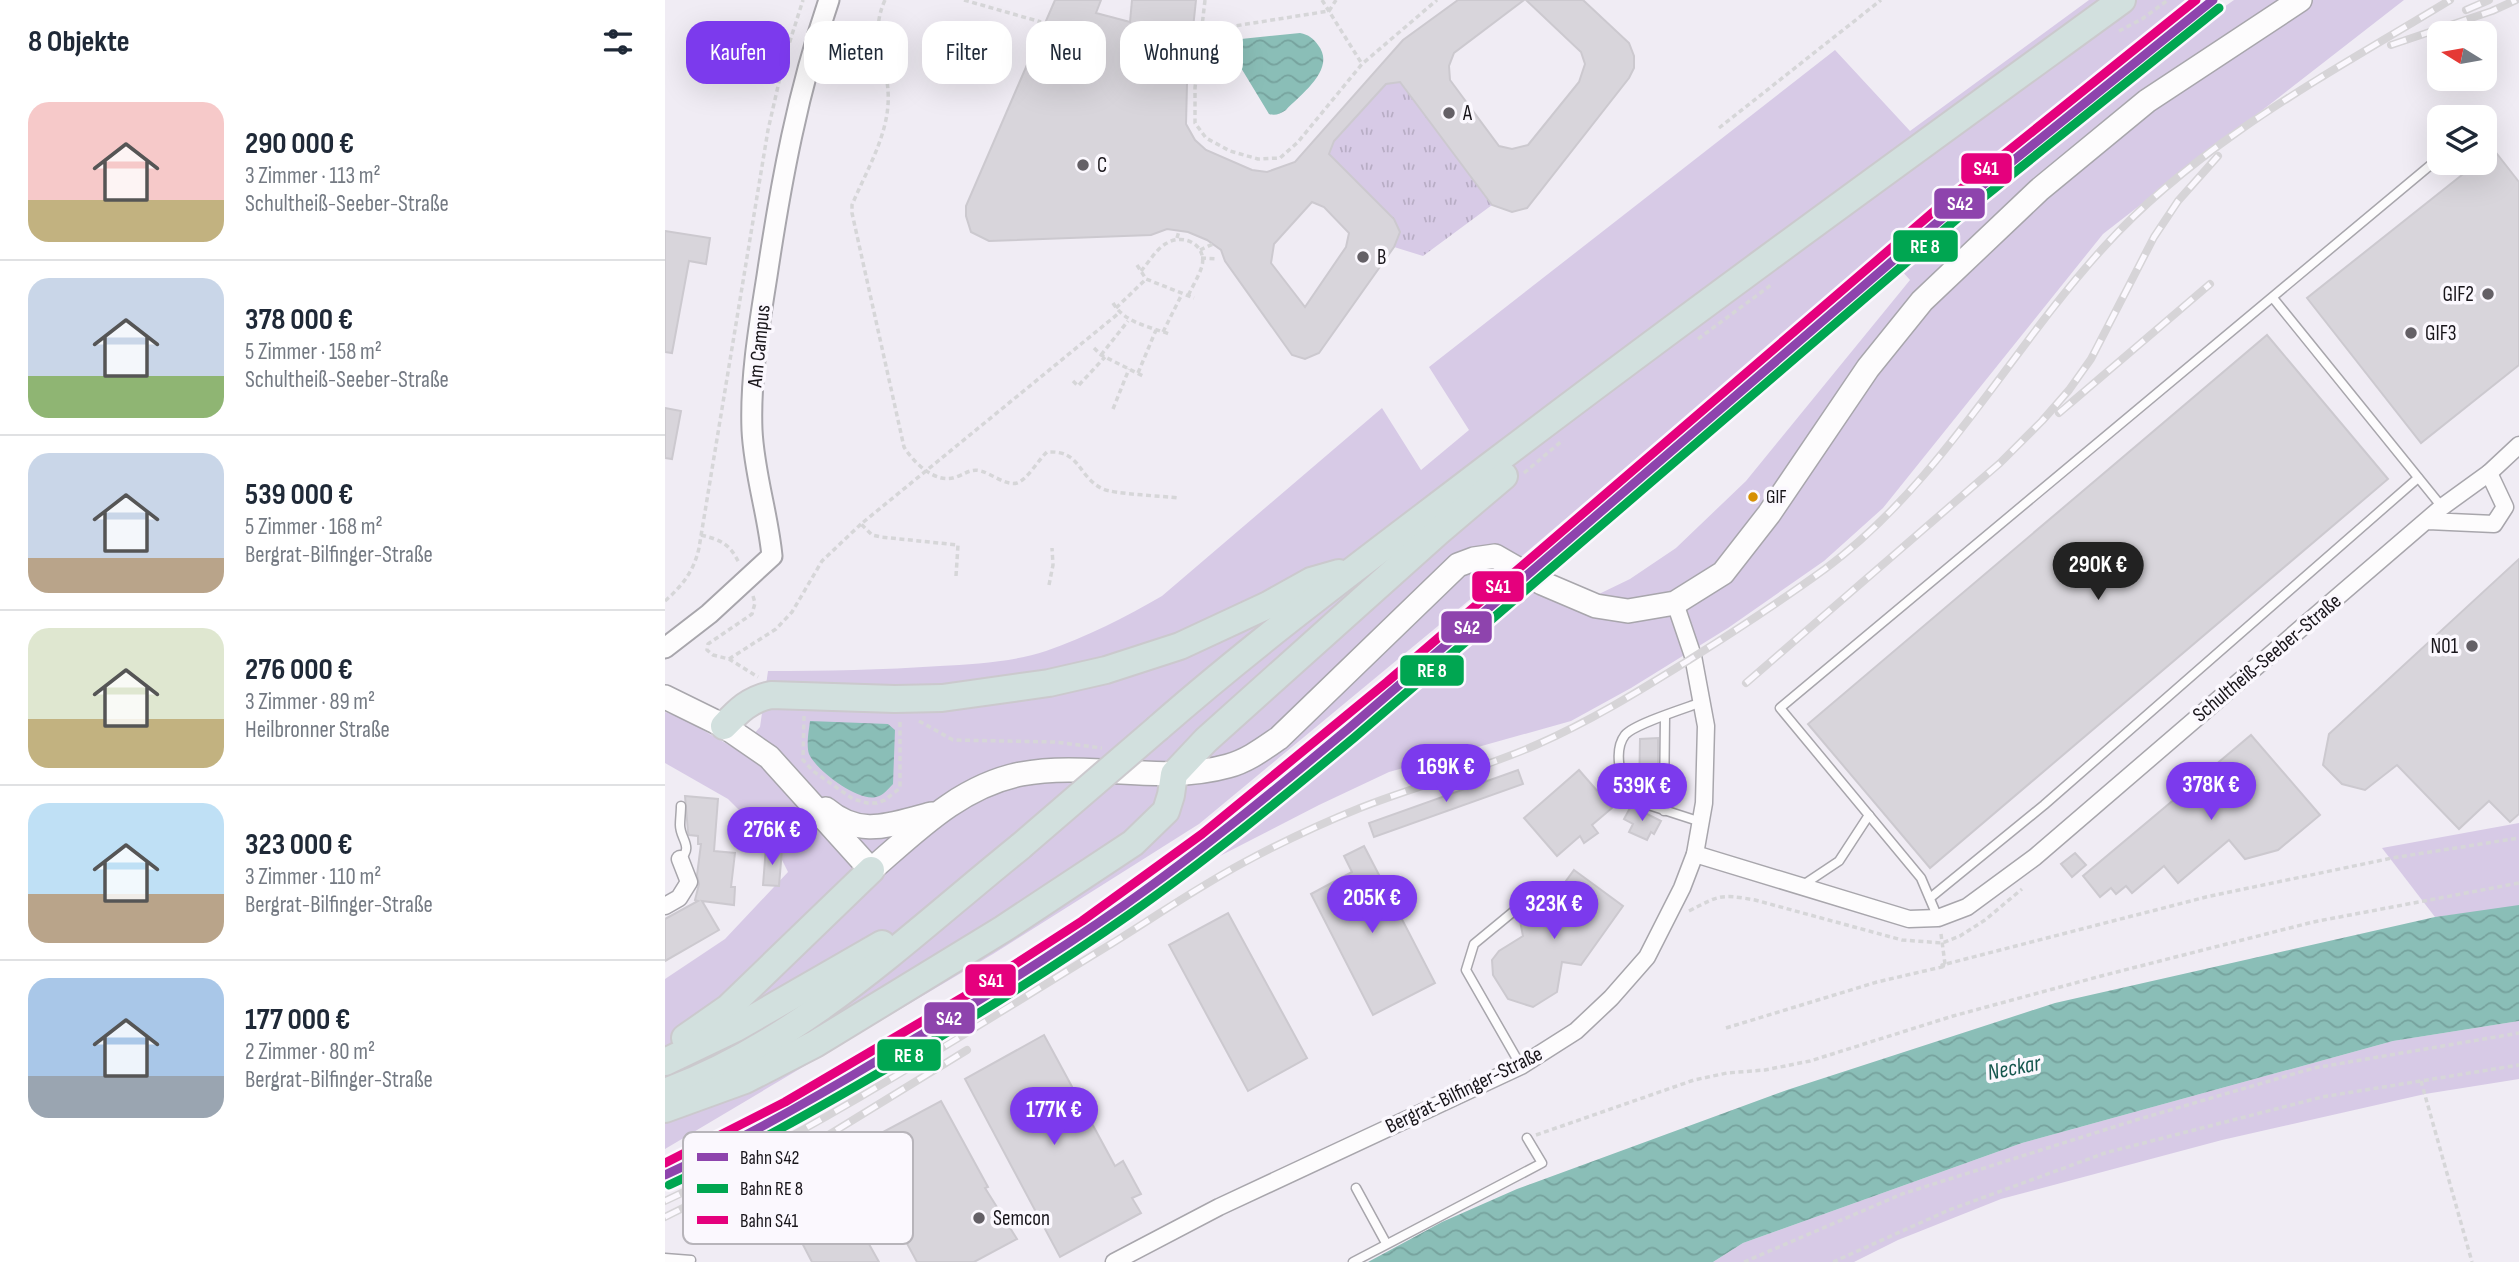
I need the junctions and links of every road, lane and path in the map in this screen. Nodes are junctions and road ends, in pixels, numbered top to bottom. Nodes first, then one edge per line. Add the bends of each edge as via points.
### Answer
1 (803, 0) edge
2 (829, 0) edge
3 (885, 0) edge
4 (964, 0) edge
5 (1205, 0) edge
6 (1322, 0) edge
7 (1336, 0) edge
8 (1437, 0) edge
9 (1881, 0) edge
10 (2122, 0) edge
11 (2168, 0) edge
12 (2301, 0) edge
13 (1329, 11) junction
14 (1038, 21) edge
15 (1203, 21) edge
16 (1243, 25) edge
17 (2113, 34) dead end
18 (1362, 64) junction
19 (1196, 84) edge
20 (1719, 128) dead end
21 (2427, 168) edge
22 (1179, 231) dead end
23 (1177, 238) junction
24 (1213, 244) dead end
25 (1200, 250) junction
26 (1202, 258) junction
27 (1218, 259) dead end
28 (1137, 265) dead end
29 (1141, 271) junction
30 (1146, 279) junction
31 (1772, 285) dead end
32 (1182, 294) junction
33 (1188, 296) junction
34 (1194, 298) dead end
35 (2273, 298) junction
36 (1113, 303) dead end
37 (1117, 311) junction
38 (1129, 320) junction
39 (1156, 329) junction
40 (1163, 332) junction
41 (1169, 334) dead end
42 (1691, 344) dead end
43 (1094, 348) dead end
44 (1103, 356) junction
45 (1129, 369) junction
46 (1073, 382) dead end
47 (1575, 401) junction
48 (1113, 409) dead end
49 (1569, 435) dead end
50 (2519, 445) edge
51 (926, 470) junction
52 (2489, 473) junction
53 (2419, 478) junction
54 (1516, 480) dead end
55 (1178, 498) dead end
56 (2442, 507) junction
57 (2428, 521) junction
58 (860, 524) junction
59 (1052, 548) dead end
60 (1355, 569) junction
61 (957, 576) dead end
62 (1049, 585) dead end
63 (665, 601) edge
64 (1675, 603) junction
65 (665, 648) edge
66 (729, 659) dead end
67 (665, 697) edge
68 (1702, 702) junction
69 (804, 716) dead end
70 (1665, 716) junction
71 (900, 720) dead end
72 (724, 726) junction
73 (1174, 774) junction
74 (789, 777) junction
75 (681, 806) dead end
76 (1664, 811) junction
77 (936, 813) junction
78 (1869, 815) junction
79 (1701, 822) junction
80 (2519, 838) edge
81 (1695, 854) junction
82 (680, 859) joint
83 (871, 870) junction
84 (2519, 883) edge
85 (1801, 886) junction
86 (1930, 898) junction
87 (665, 906) edge
88 (1514, 911) dead end
89 (1938, 918) junction
90 (927, 922) junction
91 (1945, 966) junction
92 (1726, 1028) dead end
93 (2519, 1033) edge
94 (665, 1048) edge
95 (665, 1062) edge
96 (2519, 1065) edge
97 (1521, 1066) junction
98 (2421, 1081) junction
99 (665, 1092) edge
100 (665, 1109) edge
101 (1527, 1138) joint
102 (1356, 1188) dead end
103 (1386, 1243) junction
104 (665, 1258) edge
105 (691, 1260) edge
106 (1114, 1262) edge
107 (1353, 1262) edge
108 (1744, 1262) edge
109 (1833, 1262) edge
110 (2472, 1262) edge

1 - 63 path via 768,130 696,563
2 - 65 street, Am Campus via 782,177 758,336 754,458 772,556
3 - 51 path via 877,36 888,91 883,132 852,214 904,447
4 - 14 path
5 - 15 path
6 - 13 path
7 - 13 path
8 - 18 path
9 - 20 path
10 - 47 highway
11 - 17 path
12 - 64 main road via 2147,101 2039,190 1922,301 1868,368 1723,573
13 - 16 path
13 - 18 path
18 - 19 path via 1299,142 1280,158 1258,159 1230,152 1206,138 1195,123
21 - 35 lane
22 - 23 path
23 - 25 path via 1190,240
23 - 29 path via 1164,244
24 - 25 path
25 - 26 path
26 - 27 path
26 - 33 path
28 - 29 path
29 - 30 path
30 - 32 path
30 - 37 path
31 - 42 path
32 - 33 path
32 - 40 path
33 - 34 path
35 - 53 lane
35 - 78 lane via 1780,708
36 - 37 path
37 - 38 path
37 - 51 path
38 - 39 path
38 - 44 path
39 - 40 path
39 - 45 path via 1140,374
40 - 41 path
43 - 44 path
44 - 45 path
44 - 46 path via 1078,386
45 - 48 path
47 - 60 highway
47 - 73 highway via 1513,469 1206,740
49 - 54 path
50 - 52 street, Schultheiß-Seeber-Straße
51 - 55 path via 943,479 979,470 1012,484 1021,482 1047,452 1061,452 1072,457 1104,490
51 - 58 path
52 - 56 street, Schultheiß-Seeber-Straße
52 - 57 street via 2505,507 2494,524
53 - 56 lane
53 - 86 lane via 2044,805
56 - 57 street, Schultheiß-Seeber-Straße
57 - 89 street, Schultheiß-Seeber-Straße via 2035,857 1966,907
58 - 61 path via 881,537 958,545
58 - 66 path via 822,561 792,612 776,629
59 - 62 path
60 - 72 highway via 1311,581 1180,646 1106,670 942,698 771,695 739,710
60 - 90 highway, bridge via 1205,687
64 - 68 street, Bergrat-Bilfinger-Straße
64 - 73 main road via 1628,611 1596,606 1542,583 1495,555 1474,559 1458,565 1279,738 1228,766
67 - 72 main road
68 - 70 lane
68 - 79 street, Bergrat-Bilfinger-Straße via 1707,761
69 - 71 path via 806,765 853,799 866,803 885,800 900,788
70 - 76 lane
70 - 76 lane via 1626,734 1619,748 1621,780 1630,799
72 - 74 main road
73 - 77 main road via 1022,774 991,783
73 - 100 highway via 1166,811 1153,826 1003,929 815,1044 744,1080
74 - 77 main road via 841,821 869,829
74 - 83 main road
75 - 82 lane via 680,829 688,848
76 - 79 lane
77 - 83 main road
78 - 85 lane via 1839,861
78 - 86 lane via 1921,878
79 - 81 street, Bergrat-Bilfinger-Straße
80 - 91 path via 2392,858 2206,897
81 - 85 street, Schultheiß-Seeber-Straße
81 - 97 street, Bergrat-Bilfinger-Straße via 1647,957 1576,1031
82 - 87 street via 689,882 679,898
83 - 94 highway via 728,1009
84 - 101 path via 2313,922 1954,1016 1810,1061 1694,1080
85 - 89 street, Schultheiß-Seeber-Straße via 1909,919
86 - 89 lane
88 - 97 lane via 1474,944 1466,970
89 - 91 path
90 - 95 highway
90 - 99 highway via 887,958 772,1040
91 - 92 path
93 - 108 path via 2314,1068 2136,1120 1902,1194
96 - 98 path
97 - 106 street, Bergrat-Bilfinger-Straße
98 - 109 path via 2322,1097 2105,1153 1949,1210
98 - 110 path
101 - 103 lane via 1542,1163
102 - 103 lane
103 - 107 lane
104 - 105 lane

